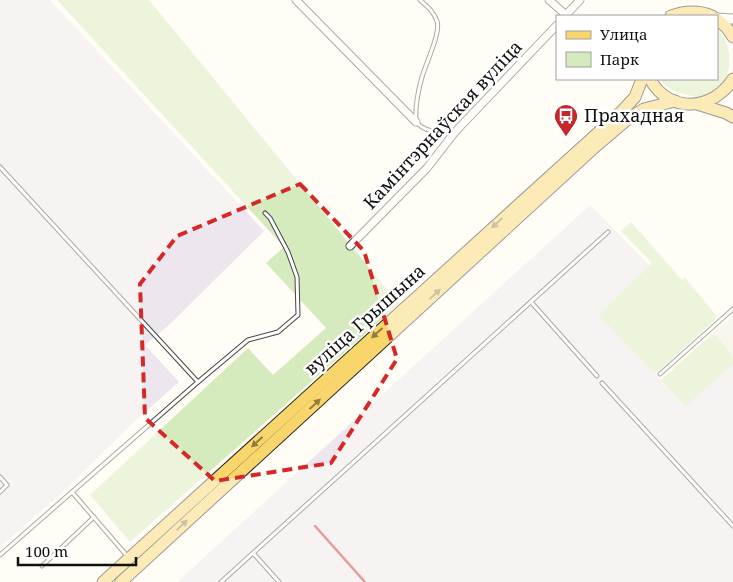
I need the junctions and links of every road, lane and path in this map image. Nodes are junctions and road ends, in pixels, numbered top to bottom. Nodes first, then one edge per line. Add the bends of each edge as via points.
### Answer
1 (296, 0) edge
2 (420, 0) edge
3 (549, 0) edge
4 (580, 0) edge
5 (564, 15) edge
6 (566, 15) edge
7 (675, 15) edge
8 (708, 15) edge
9 (718, 18) edge
10 (718, 19) edge
11 (733, 19) edge
12 (556, 26) edge
13 (733, 37) edge
14 (733, 79) edge
15 (642, 80) edge
16 (651, 80) edge
17 (675, 101) junction
18 (697, 104) junction
19 (733, 117) edge
20 (416, 122) junction
21 (455, 132) junction
22 (0, 167) edge
23 (265, 214) dead end
24 (608, 232) dead end
25 (350, 246) dead end
26 (531, 302) junction
27 (733, 309) edge
28 (660, 374) dead end
29 (597, 376) dead end
30 (198, 382) junction
31 (602, 383) dead end
32 (0, 477) edge
33 (0, 492) edge
34 (72, 492) junction
35 (94, 516) junction
36 (733, 526) edge
37 (253, 553) junction
38 (0, 555) edge
39 (129, 558) junction
40 (42, 566) dead end
41 (137, 567) junction
42 (103, 582) edge
43 (121, 582) edge
44 (221, 582) edge
45 (279, 582) edge

1 - 20 street
2 - 20 lane via 434,13 438,23 422,79
3 - 5 street
4 - 6 street
7 - 8 main road via 694,11
9 - 11 street
10 - 13 main road
12 - 21 street, Камінтэрнаўская вуліца
14 - 18 main road via 718,96
15 -> 39 main road, вуліца Грышына via 635,97 623,110
16 - 17 main road via 661,94
17 - 18 main road
41 -> 17 main road, вуліца Грышына via 596,146 644,109
18 - 19 main road
20 - 21 lane via 427,131
21 - 25 street, Камінтэрнаўская вуліца via 427,168
22 - 30 lane
23 - 30 lane via 288,252 298,277 298,315 278,332 248,340
24 - 26 lane
26 - 29 lane
26 - 37 lane
27 - 28 lane
30 - 34 lane
31 - 36 lane
32 - 33 lane via 7,485
34 - 35 lane
34 - 38 lane
35 - 39 lane
35 - 40 lane
37 - 44 lane
37 - 45 lane
39 - 41 lane
39 - 42 main road, вуліца Грышына
41 - 43 main road, вуліца Грышына

